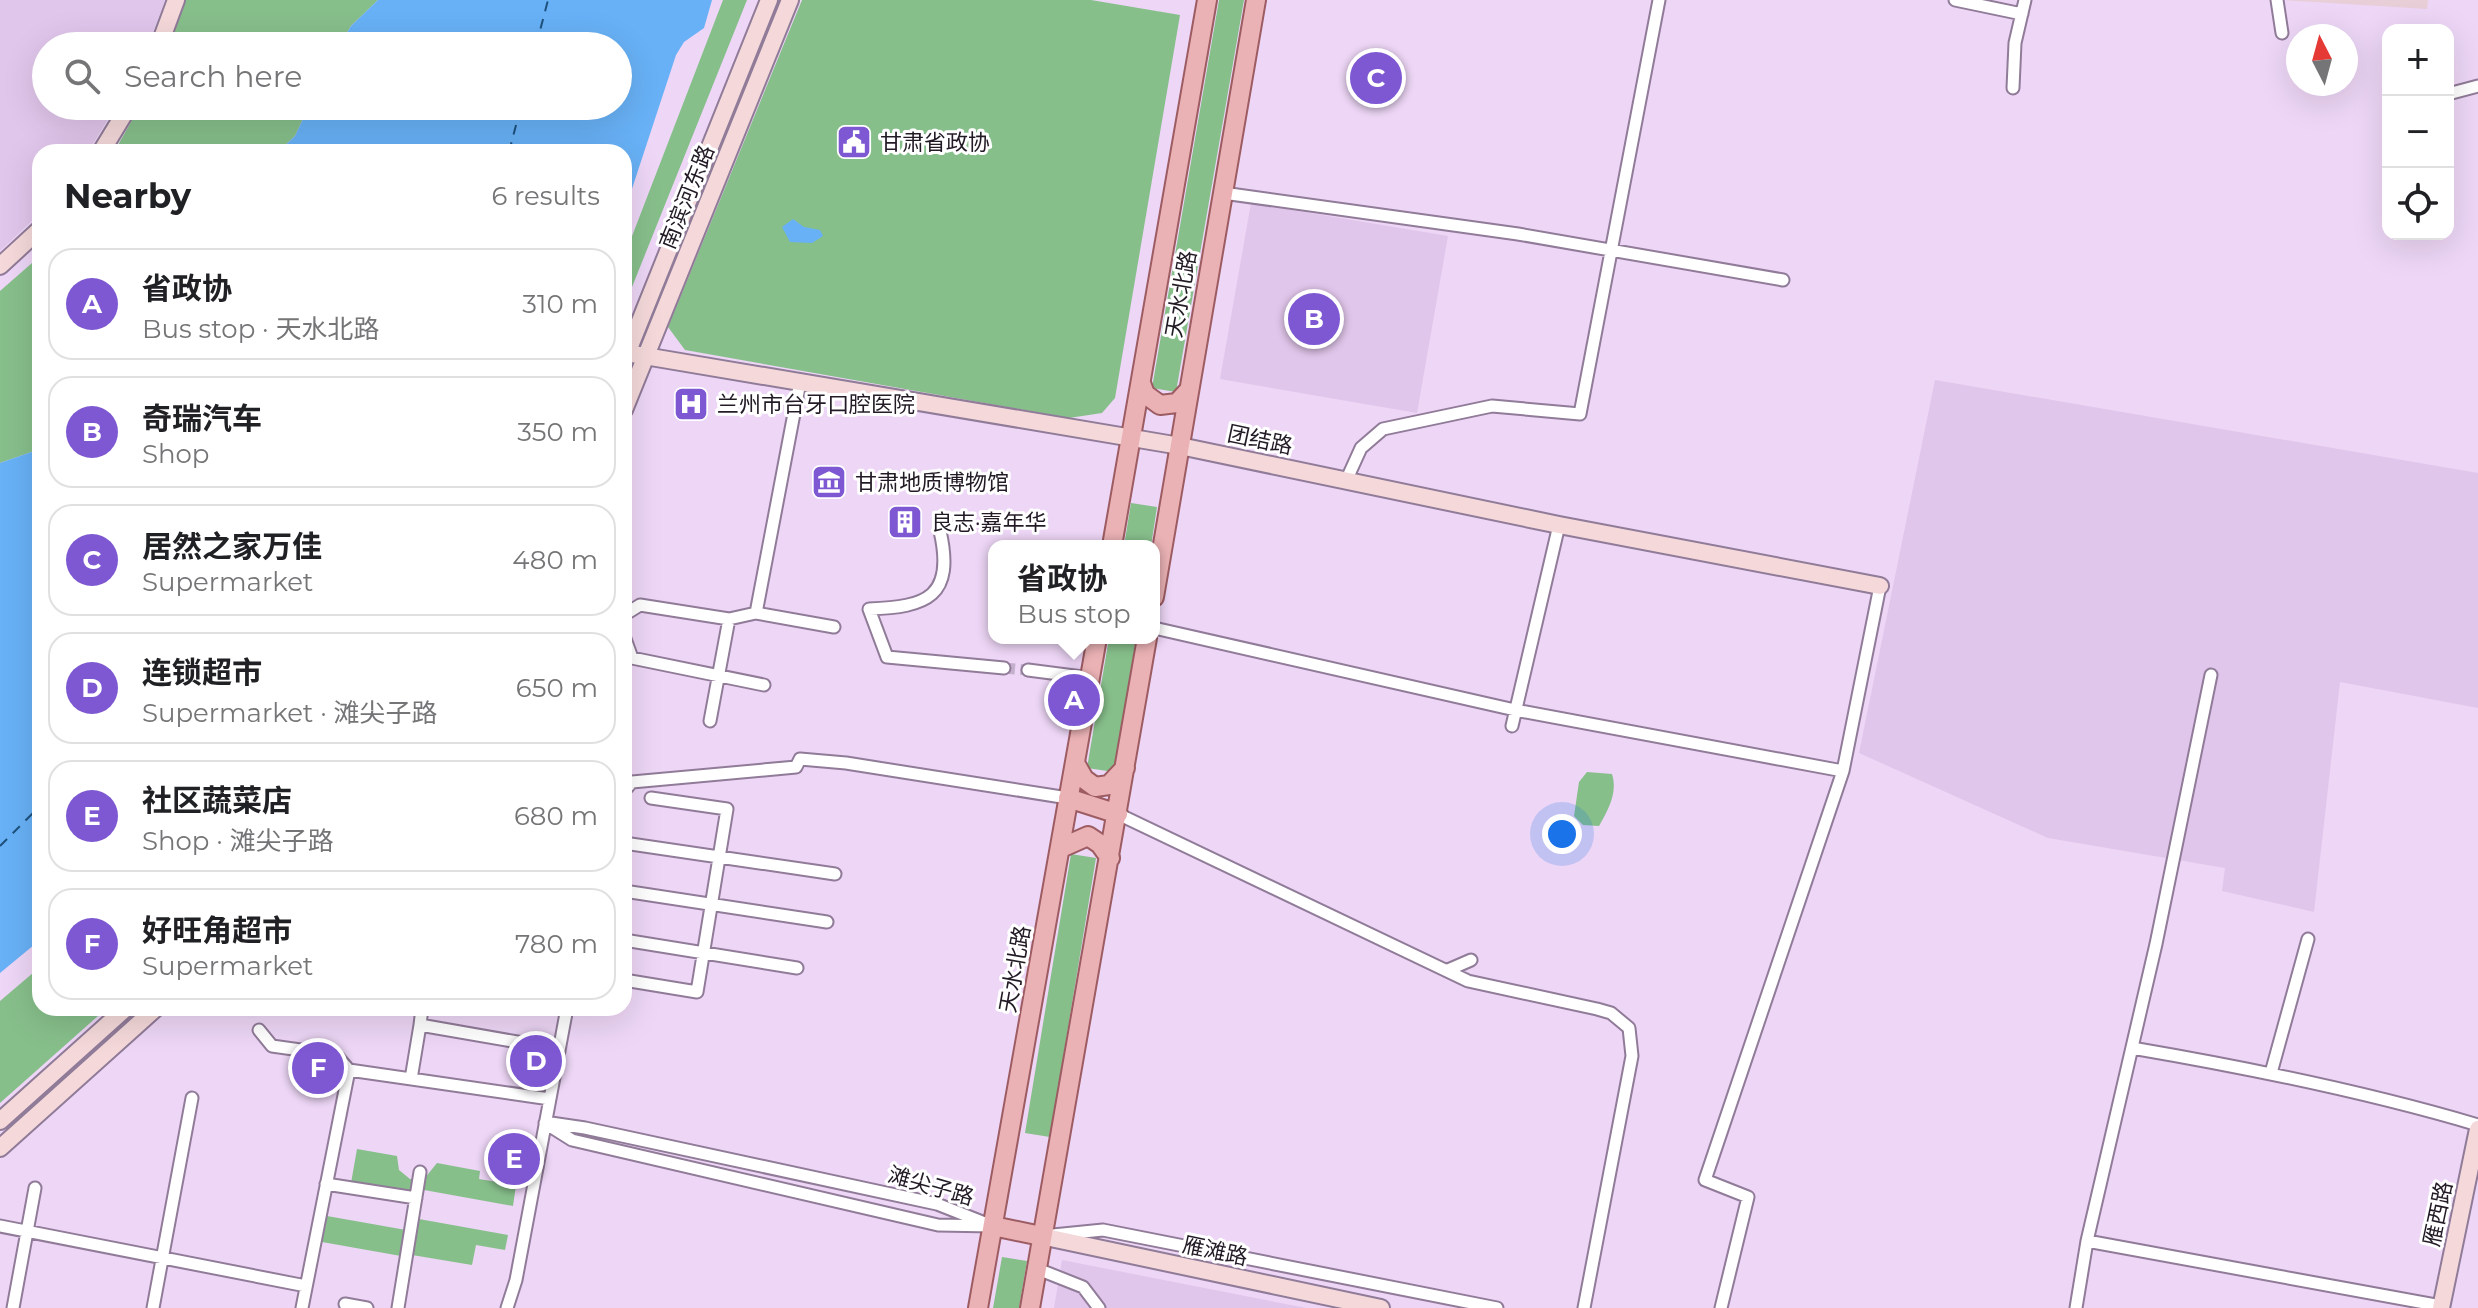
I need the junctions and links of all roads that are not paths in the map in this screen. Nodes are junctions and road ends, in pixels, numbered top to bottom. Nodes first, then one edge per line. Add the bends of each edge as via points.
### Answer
1 (176, 0) edge
2 (769, 0) edge
3 (790, 0) edge
4 (1207, 0) edge
5 (1256, 0) edge
6 (1659, 0) edge
7 (1955, 0) edge
8 (2025, 0) edge
9 (2277, 0) edge
10 (2022, 14) junction
11 (164, 32) edge
12 (2282, 33) dead end
13 (2478, 86) edge
14 (2013, 88) dead end
15 (2454, 92) edge
16 (120, 120) edge
17 (106, 144) edge
18 (1223, 193) junction
19 (32, 236) edge
20 (1611, 248) junction
21 (0, 266) edge
22 (1783, 280) dead end
23 (632, 342) edge
24 (646, 356) junction
25 (632, 357) edge
26 (800, 382) junction
27 (1141, 383) junction
28 (632, 390) edge
29 (1189, 390) junction
30 (1131, 438) junction
31 (1180, 446) junction
32 (1346, 481) junction
33 (1559, 525) junction
34 (940, 531) dead end
35 (1113, 540) edge
36 (1160, 562) edge
37 (1880, 586) joint
38 (632, 610) edge
39 (756, 613) junction
40 (729, 619) junction
41 (834, 627) dead end
42 (1160, 629) edge
43 (1096, 644) edge
44 (1146, 644) edge
45 (632, 658) edge
46 (1004, 668) tunnel mouth
47 (1028, 670) tunnel mouth
48 (719, 675) junction
49 (2211, 675) dead end
50 (1090, 678) junction
51 (764, 685) dead end
52 (1515, 710) junction
53 (710, 721) dead end
54 (1512, 726) dead end
55 (1075, 763) junction
56 (1125, 768) junction
57 (1843, 771) junction
58 (632, 782) edge
59 (651, 798) dead end
60 (1068, 798) junction
61 (1118, 814) junction
62 (632, 844) edge
63 (1061, 848) junction
64 (719, 857) junction
65 (1110, 858) junction
66 (835, 874) dead end
67 (632, 892) edge
68 (711, 904) junction
69 (827, 922) dead end
70 (2308, 939) dead end
71 (632, 941) edge
72 (703, 953) junction
73 (1471, 960) dead end
74 (797, 968) dead end
75 (1448, 970) junction
76 (632, 981) edge
77 (117, 1016) edge
78 (147, 1016) edge
79 (421, 1016) edge
80 (566, 1016) edge
81 (420, 1025) junction
82 (259, 1030) dead end
83 (523, 1043) dead end
84 (2132, 1048) junction
85 (349, 1070) junction
86 (2271, 1073) junction
87 (411, 1079) junction
88 (192, 1098) dead end
89 (550, 1099) junction
90 (0, 1121) edge
91 (545, 1123) junction
92 (2478, 1127) edge
93 (0, 1148) edge
94 (420, 1172) dead end
95 (326, 1184) junction
96 (35, 1188) dead end
97 (416, 1198) junction
98 (0, 1226) edge
99 (993, 1226) junction
100 (26, 1231) junction
101 (1041, 1236) junction
102 (2087, 1241) junction
103 (160, 1257) junction
104 (1035, 1268) junction
105 (306, 1286) junction
106 (345, 1304) dead end
107 (2441, 1307) edge
108 (13, 1308) edge
109 (153, 1308) edge
110 (302, 1308) edge
111 (367, 1308) edge
112 (398, 1308) edge
113 (507, 1308) edge
114 (978, 1308) edge
115 (1030, 1308) edge
116 (1099, 1308) edge
117 (1381, 1308) edge
118 (1497, 1308) edge
119 (1584, 1308) edge
120 (1721, 1308) edge
121 (2076, 1308) edge

1 - 11 main road
2 - 23 main road, 南滨河东路
3 - 24 main road, 南滨河东路
4 - 27 main road, 天水北路
5 - 18 main road, 天水北路
6 - 20 street
7 - 10 street
8 - 10 street
9 - 12 street
10 - 14 street
13 - 15 street
16 - 17 main road
18 - 20 street
18 - 29 main road, 天水北路
19 - 21 main road
20 - 22 street
20 - 32 street via 1580,414 1492,406 1383,429 1361,448
24 - 25 main road, 团结路
24 - 26 main road, 团结路
24 - 28 main road, 南滨河东路
26 - 30 main road, 团结路
26 - 39 street
27 - 29 main road via 1149,399 1160,405 1177,403
27 - 30 main road, 天水北路
29 - 31 main road, 天水北路
30 - 31 main road, 团结路
30 - 35 main road, 天水北路
31 - 32 main road, 团结路
31 - 36 main road, 天水北路
32 - 33 main road, 团结路
33 - 37 main road, 团结路
33 - 52 street
34 - 46 street via 943,574 927,600 910,607 869,609 887,657
37 - 57 street
38 - 40 street via 640,605
39 - 40 street
39 - 41 street
40 - 48 street
42 - 52 street
43 - 50 main road, 天水北路
44 - 56 main road
45 - 48 street
47 - 50 street
48 - 51 street
48 - 53 street
49 - 84 street
50 - 55 main road, 天水北路
52 - 54 street
52 - 57 street
55 - 56 main road via 1095,787 1109,785
55 - 60 main road, 天水北路
56 - 61 main road
57 - 120 street via 1705,1180 1748,1197
58 - 60 street via 796,767 800,759
59 - 64 street via 727,809
60 - 61 main road
60 - 63 main road, 天水北路
61 - 65 main road
61 - 75 street
62 - 64 street
63 - 65 main road via 1088,836
63 - 99 main road, 天水北路
64 - 66 street
64 - 68 street
65 - 101 main road
67 - 68 street
68 - 69 street
68 - 72 street
70 - 86 street
71 - 72 street
72 - 74 street
72 - 76 street via 697,992
73 - 75 street
75 - 119 street via 1468,981 1611,1013 1629,1028 1632,1056
77 - 90 main road
78 - 93 main road
79 - 81 street
80 - 89 street
81 - 83 street
81 - 87 street
82 - 85 street via 272,1046 336,1055
84 - 86 street
84 - 102 street
85 - 87 street
85 - 95 street
86 - 92 street via 2393,1099
87 - 89 street
88 - 103 street
89 - 91 street
91 - 99 street, 滩尖子路 via 937,1204
91 - 99 street, 滩尖子路 via 572,1140 938,1225
91 - 113 street
92 - 107 main road, 雁西路
94 - 97 street
95 - 97 street
95 - 105 street
96 - 100 street
97 - 112 street
98 - 100 street
99 - 101 main road
99 - 114 main road, 天水北路
100 - 103 street
100 - 108 street
101 - 104 main road
101 - 117 main road, 雁滩路
101 - 118 street via 1103,1230
102 - 107 street
102 - 121 street
103 - 105 street
103 - 109 street
104 - 115 main road
104 - 116 street via 1083,1287
105 - 110 street
106 - 111 street

